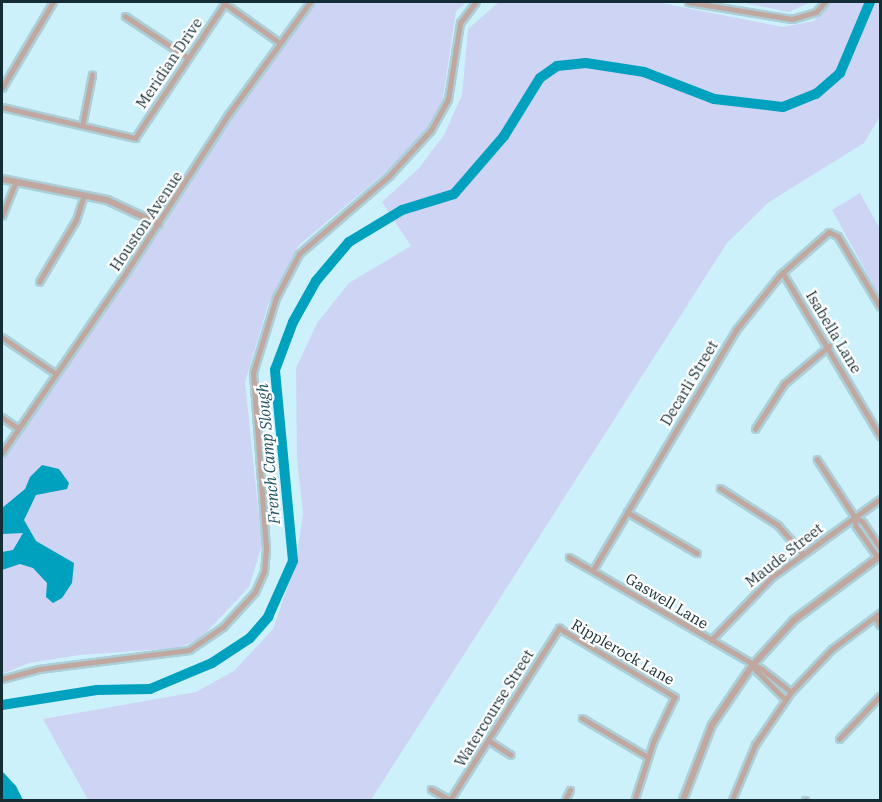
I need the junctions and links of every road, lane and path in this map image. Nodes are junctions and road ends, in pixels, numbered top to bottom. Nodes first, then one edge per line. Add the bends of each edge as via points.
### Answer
1 (53, 2) edge
2 (224, 2) edge
3 (310, 2) edge
4 (476, 2) edge
5 (688, 2) edge
6 (825, 2) edge
7 (125, 16) dead end
8 (280, 43) junction
9 (187, 57) junction
10 (92, 75) dead end
11 (2, 88) edge
12 (2, 107) edge
13 (82, 126) junction
14 (2, 179) edge
15 (16, 182) junction
16 (84, 195) junction
17 (2, 216) edge
18 (159, 224) junction
19 (783, 273) junction
20 (39, 282) dead end
21 (880, 306) edge
22 (2, 337) edge
23 (829, 346) junction
24 (55, 373) junction
25 (2, 417) edge
26 (18, 428) junction
27 (755, 429) dead end
28 (880, 436) edge
29 (2, 453) edge
30 (817, 459) dead end
31 (720, 488) dead end
32 (880, 499) edge
33 (627, 512) junction
34 (855, 517) junction
35 (880, 547) edge
36 (697, 553) dead end
37 (802, 553) junction
38 (569, 557) dead end
39 (879, 557) edge
40 (592, 570) junction
41 (878, 615) edge
42 (880, 625) edge
43 (559, 628) joint
44 (711, 640) junction
45 (752, 666) junction
46 (2, 679) edge
47 (791, 692) junction
48 (880, 696) edge
49 (785, 699) junction
50 (582, 718) dead end
51 (839, 739) dead end
52 (488, 740) junction
53 (511, 755) dead end
54 (648, 757) junction
55 (431, 789) dead end
56 (570, 790) dead end
57 (450, 800) edge
58 (565, 801) edge
59 (635, 801) edge
60 (682, 801) edge
61 (732, 801) edge

1 - 11 street
2 - 8 street
2 - 9 street, Meridian Drive
3 - 8 street, Houston Avenue
4 - 46 street via 456,33 448,99 430,130 389,176 299,254 276,298 253,373 266,549 264,572 255,592 224,627 195,648 39,669
5 - 6 street via 792,19 816,12
7 - 9 street
8 - 18 street, Houston Avenue
9 - 13 street, Meridian Drive via 135,138
10 - 13 street
12 - 13 street
14 - 15 street
15 - 16 street
15 - 17 street
16 - 18 street via 121,205
16 - 20 street via 76,220
18 - 24 street, Houston Avenue
19 - 21 street, Decarli Street via 829,232 834,233
19 - 23 street, Isabella Lane
19 - 33 street, Decarli Street via 725,346
22 - 24 street
23 - 27 street via 784,384
23 - 28 street, Isabella Lane
24 - 26 street, Houston Avenue
25 - 26 street
26 - 29 street, Houston Avenue
30 - 34 street
31 - 37 street via 778,525
32 - 34 street, Maude Street
33 - 36 street
33 - 40 street, Decarli Street
34 - 35 street
34 - 37 street, Maude Street
34 - 39 street via 856,526
37 - 44 street, Maude Street via 753,594
38 - 40 street, Gaswell Lane
39 - 45 street via 794,620
40 - 44 street, Gaswell Lane
41 - 42 street
41 - 47 street via 832,649
43 - 52 street, Watercourse Street
43 - 54 street, Ripplerock Lane via 675,697
44 - 45 street, Gaswell Lane
45 - 47 street, Gaswell Lane via 762,669
45 - 49 street, Gaswell Lane
45 - 60 street via 712,725
47 - 49 street
48 - 51 street
49 - 61 street via 755,745
50 - 54 street
52 - 53 street
52 - 57 street, Watercourse Street
54 - 59 street
55 - 57 street
56 - 58 street

